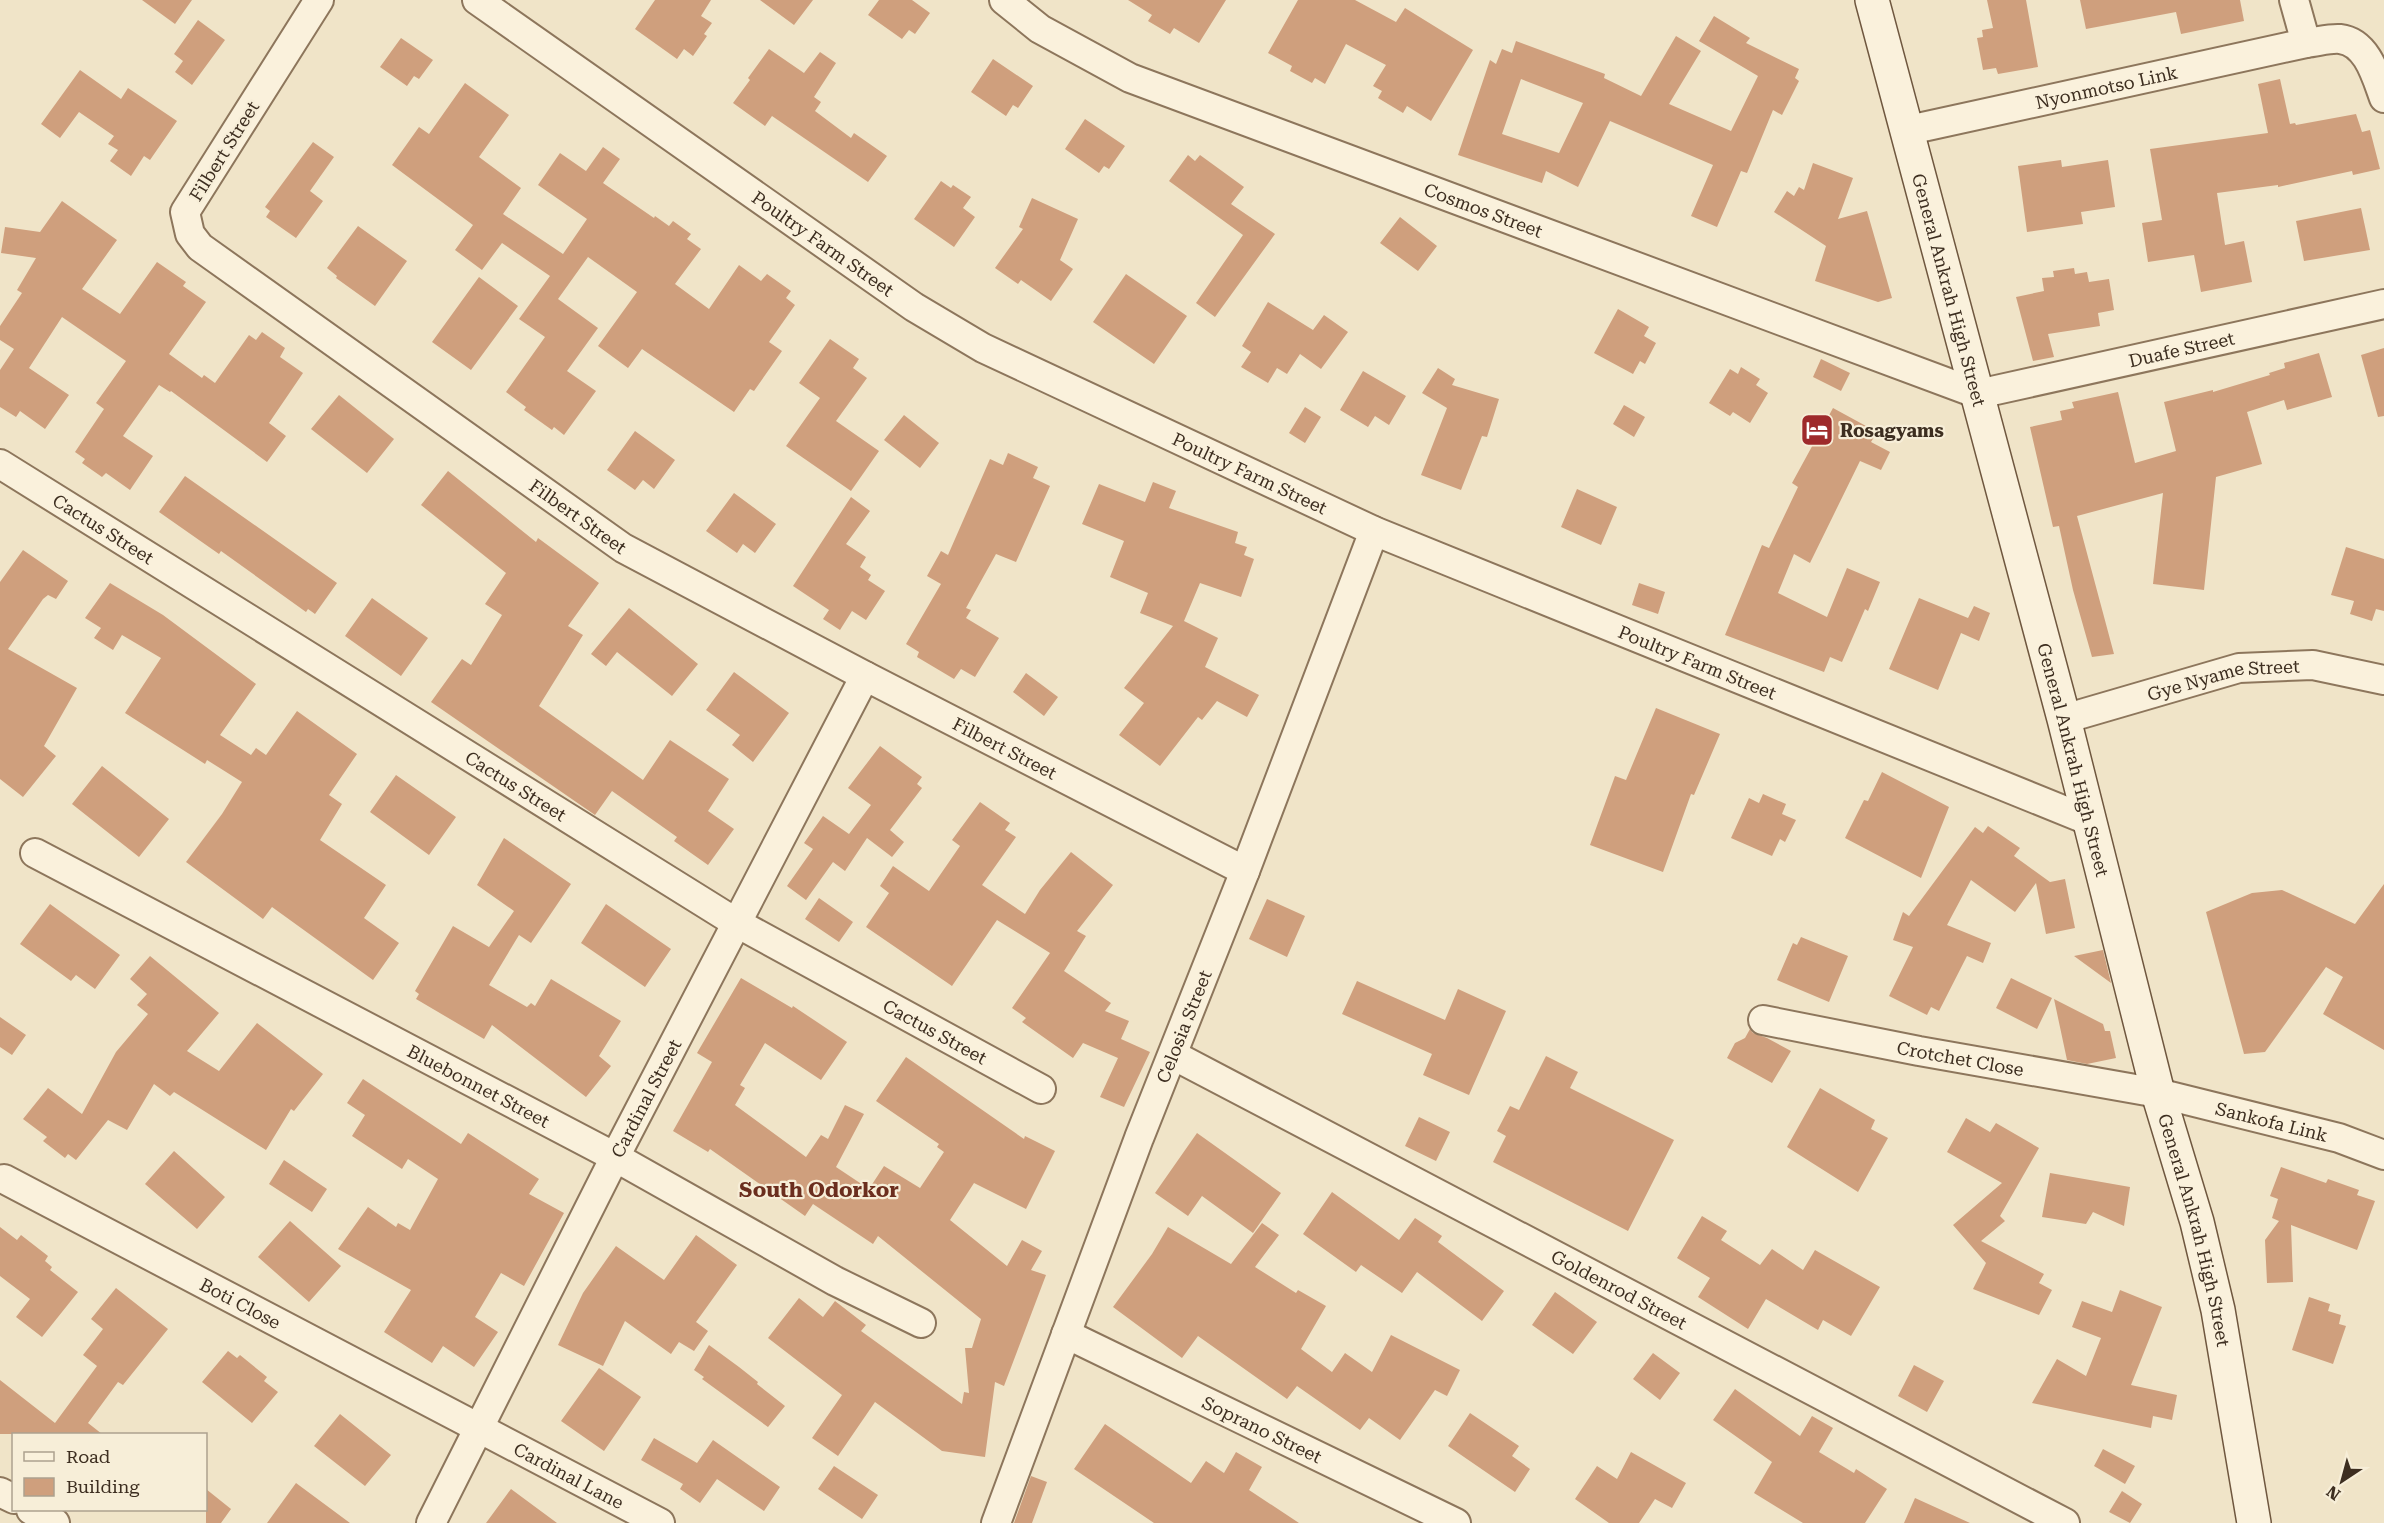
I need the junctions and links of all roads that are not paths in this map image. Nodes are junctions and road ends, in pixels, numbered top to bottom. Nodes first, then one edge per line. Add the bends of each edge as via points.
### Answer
1 (320, 0) edge
2 (477, 0) edge
3 (1004, 0) edge
4 (1872, 0) edge
5 (2294, 0) edge
6 (2306, 43) junction
7 (2384, 98) edge
8 (1909, 130) junction
9 (2384, 304) edge
10 (1978, 394) junction
11 (0, 464) edge
12 (1374, 531) junction
13 (865, 676) junction
14 (2384, 680) edge
15 (2064, 719) junction
16 (2090, 821) junction
17 (35, 853) dead end
18 (1245, 871) junction
19 (735, 922) junction
20 (1763, 1020) dead end
21 (1173, 1055) junction
22 (1041, 1089) dead end
23 (2158, 1093) junction
24 (2384, 1155) edge
25 (615, 1156) junction
26 (4, 1179) dead end
27 (921, 1323) dead end
28 (1066, 1334) junction
29 (478, 1428) junction
30 (35, 1511) edge
31 (56, 1523) edge
32 (431, 1523) edge
33 (660, 1523) edge
34 (996, 1523) edge
35 (1456, 1523) edge
36 (2065, 1523) edge
37 (2254, 1523) edge

1 - 13 street, Filbert Street via 185,212 190,234 200,247 623,548
2 - 12 street, Poultry Farm Street via 914,307 973,342
3 - 10 street, Cosmos Street via 1040,29 1130,78
4 - 8 main road, General Ankrah High Street
5 - 6 street
6 - 7 street, Nyonmotso Link via 2341,39 2361,50 2373,68
6 - 8 street, Nyonmotso Link
8 - 10 main road, General Ankrah High Street
9 - 10 street, Duafe Street
10 - 15 main road, General Ankrah High Street
11 - 19 street, Cactus Street
12 - 16 street, Poultry Farm Street
12 - 18 street, Celosia Street
13 - 18 street, Filbert Street
13 - 19 street, Cardinal Street
14 - 15 street, Gye Nyame Street via 2313,665 2239,668
15 - 16 main road, General Ankrah High Street
16 - 23 main road, General Ankrah High Street
17 - 25 street, Bluebonnet Street
18 - 21 street, Celosia Street
19 - 22 street, Cactus Street
19 - 25 street, Cardinal Street
20 - 23 street, Crotchet Close via 1919,1052
21 - 28 street, Celosia Street
21 - 36 street, Goldenrod Street
23 - 24 street, Sankofa Link via 2339,1138
23 - 37 main road, General Ankrah High Street via 2197,1222 2218,1310
25 - 27 street, Bluebonnet Street via 835,1281
25 - 29 street, Cardinal Street
26 - 29 street, Boti Close
28 - 34 street, Celosia Street
28 - 35 street, Soprano Street
29 - 32 street, Cardinal Street
29 - 33 street, Cardinal Lane
30 - 31 street

